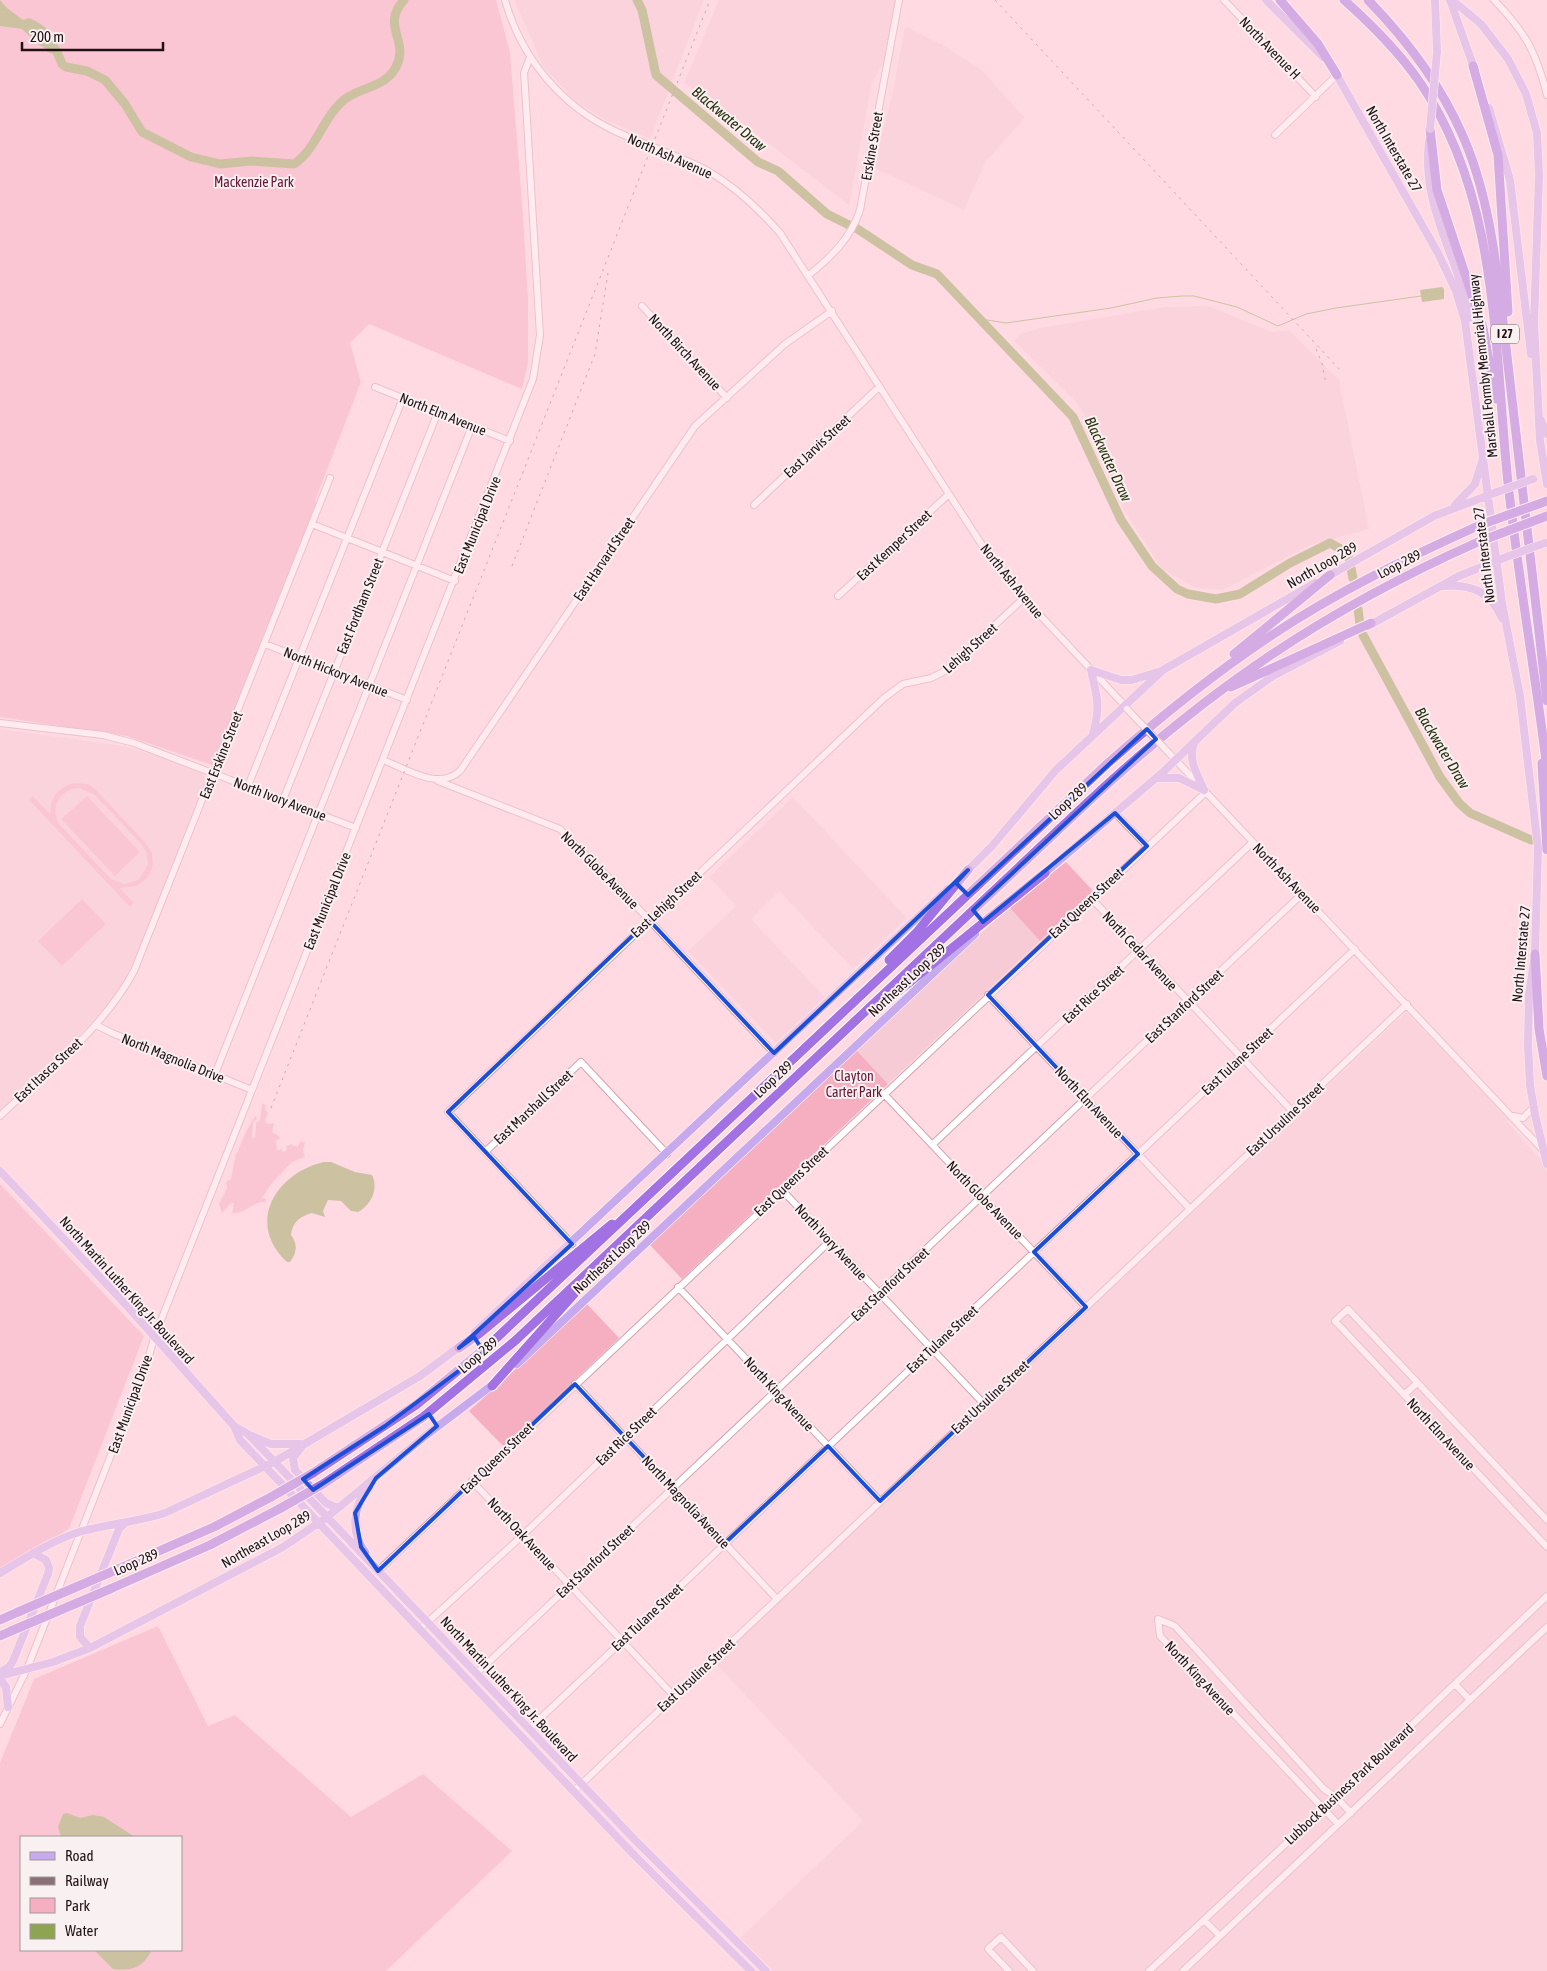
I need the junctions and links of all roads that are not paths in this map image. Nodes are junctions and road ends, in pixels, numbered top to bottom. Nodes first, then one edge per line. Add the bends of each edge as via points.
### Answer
1 (505, 0) edge
2 (899, 0) edge
3 (1225, 0) edge
4 (1266, 0) edge
5 (1280, 0) edge
6 (1344, 0) edge
7 (1368, 0) edge
8 (1435, 0) edge
9 (1451, 0) edge
10 (1494, 0) edge
11 (530, 57) junction
12 (1473, 66) junction
13 (1338, 76) junction
14 (1547, 95) edge
15 (1316, 97) junction
16 (1430, 129) junction
17 (1275, 135) dead end
18 (809, 275) junction
19 (642, 306) dead end
20 (832, 311) junction
21 (1469, 340) junction
22 (1507, 354) junction
23 (375, 387) dead end
24 (880, 387) junction
25 (403, 398) junction
26 (727, 398) junction
27 (1537, 400) junction
28 (438, 412) junction
29 (472, 426) junction
30 (1547, 434) edge
31 (510, 441) junction
32 (1484, 454) junction
33 (1507, 474) junction
34 (1546, 474) edge
35 (330, 478) dead end
36 (1547, 484) edge
37 (949, 494) junction
38 (1493, 494) junction
39 (1547, 501) edge
40 (754, 505) dead end
41 (1450, 509) junction
42 (1547, 516) edge
43 (312, 524) junction
44 (347, 538) junction
45 (1546, 543) edge
46 (382, 552) junction
47 (1497, 561) junction
48 (416, 566) junction
49 (1330, 575) junction
50 (455, 581) junction
51 (1441, 586) junction
52 (838, 596) dead end
53 (1024, 598) junction
54 (1370, 624) junction
55 (1507, 629) junction
56 (265, 644) junction
57 (300, 658) junction
58 (1091, 670) junction
59 (1162, 670) junction
60 (334, 672) junction
61 (907, 682) joint
62 (369, 686) junction
63 (1186, 697) junction
64 (407, 700) junction
65 (1547, 701) edge
66 (1126, 707) junction
67 (1540, 715) junction
68 (1176, 722) junction
69 (0, 723) edge
70 (1092, 735) junction
71 (1194, 743) junction
72 (383, 760) junction
73 (1176, 760) junction
74 (1547, 769) edge
75 (214, 773) junction
76 (1155, 779) junction
77 (434, 780) junction
78 (248, 786) junction
79 (1205, 791) junction
80 (283, 800) junction
81 (1115, 813) junction
82 (319, 814) junction
83 (356, 828) junction
84 (1253, 842) junction
85 (1147, 846) junction
86 (1547, 850) edge
87 (968, 870) junction
88 (1045, 873) junction
89 (1302, 894) junction
90 (1091, 898) junction
91 (649, 920) junction
92 (1355, 949) junction
93 (1140, 950) junction
94 (1535, 954) junction
95 (988, 995) junction
96 (1188, 1002) junction
97 (1407, 1004) junction
98 (96, 1025) junction
99 (1037, 1047) junction
100 (774, 1053) junction
101 (1241, 1057) junction
102 (802, 1071) junction
103 (215, 1074) junction
104 (777, 1075) junction
105 (1547, 1076) edge
106 (252, 1090) junction
107 (884, 1094) junction
108 (1086, 1099) junction
109 (1534, 1108) junction
110 (1293, 1112) junction
111 (1510, 1115) junction
112 (0, 1116) edge
113 (932, 1145) junction
114 (1542, 1149) junction
115 (486, 1152) junction
116 (667, 1154) junction
117 (1138, 1154) junction
118 (1547, 1164) edge
119 (0, 1171) edge
120 (657, 1188) junction
121 (782, 1190) junction
122 (671, 1195) junction
123 (982, 1197) junction
124 (1190, 1209) junction
125 (830, 1241) junction
126 (572, 1244) junction
127 (1034, 1252) junction
128 (678, 1287) junction
129 (879, 1293) junction
130 (1086, 1307) junction
131 (154, 1338) junction
132 (727, 1339) junction
133 (459, 1348) junction
134 (932, 1349) junction
135 (1417, 1383) junction
136 (575, 1384) junction
137 (492, 1386) junction
138 (776, 1391) junction
139 (1404, 1395) junction
140 (984, 1404) junction
141 (234, 1426) junction
142 (248, 1434) junction
143 (624, 1436) junction
144 (305, 1443) junction
145 (828, 1446) junction
146 (274, 1462) junction
147 (264, 1466) junction
148 (376, 1478) junction
149 (472, 1481) junction
150 (673, 1488) junction
151 (880, 1501) junction
152 (341, 1506) junction
153 (326, 1518) junction
154 (1547, 1520) edge
155 (124, 1524) junction
156 (317, 1524) junction
157 (80, 1532) junction
158 (523, 1535) junction
159 (725, 1543) junction
160 (1547, 1547) edge
161 (33, 1553) junction
162 (378, 1571) junction
163 (0, 1573) edge
164 (570, 1585) junction
165 (382, 1588) junction
166 (1547, 1596) edge
167 (777, 1599) junction
168 (0, 1620) edge
169 (429, 1622) junction
170 (1547, 1627) edge
171 (420, 1630) junction
172 (0, 1636) edge
173 (622, 1641) junction
174 (90, 1648) junction
175 (27, 1669) junction
176 (477, 1673) junction
177 (0, 1676) edge
178 (1455, 1684) junction
179 (674, 1696) junction
180 (1470, 1700) junction
181 (8, 1707) junction
182 (0, 1724) edge
183 (529, 1729) junction
184 (581, 1784) junction
185 (574, 1791) junction
186 (1336, 1797) junction
187 (1323, 1809) junction
188 (1351, 1813) junction
189 (1338, 1824) junction
190 (1204, 1920) junction
191 (1220, 1936) junction
192 (751, 1971) edge
193 (766, 1971) edge
194 (1009, 1971) edge
195 (1033, 1971) edge
196 (1149, 1971) edge
197 (1183, 1971) edge

1 - 11 street, North Ash Avenue
2 - 18 street, Erskine Street via 857,219 837,250
3 - 15 street, North Avenue H
4 - 13 main road, North Interstate 27 via 1292,23
5 - 13 highway
6 - 33 highway, Marshall Formby Memorial Highway / I 27 via 1381,35 1418,80 1450,136 1468,181 1480,225 1494,318
7 - 22 highway, Marshall Formby Memorial Highway / I 27 via 1413,51 1446,101 1462,134 1486,210
8 - 16 main road, bridge via 1437,52
9 - 12 main road
9 - 27 main road via 1474,17 1500,46 1518,77 1534,116 1540,175 1534,323
10 - 14 street via 1524,34 1539,64
11 - 18 street, North Ash Avenue via 560,93 595,120 618,133 695,164 738,191 780,233
11 - 31 street, East Municipal Drive via 524,73 540,335 533,379
12 - 22 highway via 1500,167 1509,328
12 - 27 main road via 1509,173
13 - 15 street
13 - 21 main road, North Interstate 27 via 1446,270 1461,304
15 - 17 street
16 - 21 main road via 1430,190 1440,230 1467,305 1471,327
16 - 33 highway via 1437,190 1483,328
18 - 20 street, North Ash Avenue
19 - 26 street, North Birch Avenue
20 - 24 street, North Ash Avenue
20 - 26 street, East Harvard Street via 785,344
21 - 32 main road, North Interstate 27
22 - 65 highway, Marshall Formby Memorial Highway / I 27
23 - 25 street, North Elm Avenue
24 - 37 street, North Ash Avenue
24 - 40 street, East Jarvis Street
25 - 28 street, North Elm Avenue
25 - 44 street
26 - 77 street, East Harvard Street via 689,434 466,766 449,779
27 - 30 main road
27 - 34 main road
28 - 29 street, North Elm Avenue
28 - 46 street, East Fordham Street
29 - 31 street, North Elm Avenue
29 - 48 street
31 - 50 street, East Municipal Drive
32 - 38 main road, North Interstate 27
32 - 41 main road via 1474,484 1466,496
33 - 67 highway, Marshall Formby Memorial Highway / I 27
34 - 36 main road
34 - 38 main road, North Loop 289, bridge
35 - 43 street, East Erskine Street
37 - 52 street, East Kemper Street
37 - 53 street, North Ash Avenue via 982,545
38 - 41 main road, North Loop 289
38 - 47 main road, North Interstate 27
39 - 63 highway, Loop 289, bridge via 1480,525 1386,569 1270,636
41 - 49 main road, North Loop 289 via 1413,526
42 - 68 highway, Loop 289, bridge via 1478,542 1370,593 1246,670
43 - 44 street
43 - 56 street, East Erskine Street
44 - 46 street
44 - 57 street
45 - 47 main road, bridge
46 - 48 street
46 - 60 street, East Fordham Street
47 - 51 main road
47 - 55 main road, North Interstate 27
48 - 50 street
48 - 62 street
49 - 59 main road, North Loop 289
49 - 63 highway via 1208,674
50 - 64 street, East Municipal Drive
51 - 54 main road
51 - 55 main road via 1478,589 1497,607
53 - 58 street, North Ash Avenue
53 - 61 street, Lehigh Street via 945,671 931,678
54 - 68 highway via 1236,684
54 - 71 main road via 1273,676 1236,703
55 - 94 main road, North Interstate 27 via 1520,696 1538,848
56 - 57 street, North Hickory Avenue
56 - 75 street, East Erskine Street
57 - 60 street, North Hickory Avenue
57 - 78 street
58 - 59 main road via 1121,680 1132,680
58 - 66 street, North Ash Avenue
58 - 70 main road via 1099,704
59 - 66 main road, North Loop 289
60 - 62 street, North Hickory Avenue
60 - 80 street, East Fordham Street
61 - 91 street, East Lehigh Street via 884,698
62 - 64 street, North Hickory Avenue
62 - 82 street
63 - 104 highway, Loop 289 via 1108,763
64 - 72 street, East Municipal Drive
66 - 70 main road
66 - 73 street, North Ash Avenue, bridge
67 - 74 highway, Marshall Formby Memorial Highway / I 27
67 - 86 highway
68 - 102 highway, Loop 289
69 - 75 street, North Ivory Avenue via 120,739
70 - 87 main road via 1056,770
71 - 73 main road
71 - 79 main road via 1192,763
72 - 77 street
72 - 83 street, East Municipal Drive
73 - 76 main road, Northeast Loop 289
73 - 79 street, North Ash Avenue
75 - 78 street, North Ivory Avenue
75 - 98 street, East Erskine Street via 134,971 116,1001
76 - 79 main road via 1166,776 1179,778
76 - 81 main road, Northeast Loop 289
77 - 91 street, North Globe Avenue via 560,829
78 - 80 street, North Ivory Avenue
79 - 84 street, North Ash Avenue
79 - 85 street, East Queens Street
80 - 82 street, North Ivory Avenue
81 - 85 street
81 - 88 main road, Northeast Loop 289
82 - 83 street, North Ivory Avenue
82 - 103 street
83 - 106 street, East Municipal Drive
84 - 89 street, North Ash Avenue
84 - 93 street, East Rice Street
85 - 90 street, East Queens Street
87 - 100 main road
87 - 104 highway via 916,933
88 - 102 highway
88 - 137 main road, Northeast Loop 289 via 964,944
89 - 92 street, North Ash Avenue
89 - 96 street, East Stanford Street
90 - 93 street, North Cedar Avenue
90 - 95 street, East Queens Street
91 - 100 street, North Globe Avenue
91 - 115 street, East Lehigh Street via 448,1112
92 - 97 street, North Ash Avenue
92 - 101 street, East Tulane Street
93 - 96 street, North Cedar Avenue
93 - 99 street, East Rice Street
94 - 105 highway via 1540,1036
94 - 109 main road, North Interstate 27 via 1529,995 1528,1045
95 - 99 street, North Elm Avenue
95 - 107 street, East Queens Street
96 - 101 street, North Cedar Avenue
96 - 108 street, East Stanford Street
97 - 110 street, East Ursuline Street
97 - 111 street, North Ash Avenue
98 - 103 street, North Magnolia Drive
98 - 112 street, East Itasca Street
99 - 108 street, North Elm Avenue
99 - 113 street, East Rice Street
100 - 116 main road
101 - 110 street, North Cedar Avenue
101 - 117 street, East Tulane Street
102 - 122 highway, Loop 289
103 - 106 street, North Magnolia Drive
104 - 120 highway, Loop 289
106 - 131 street, East Municipal Drive
107 - 113 street, North Globe Avenue
107 - 121 street, East Queens Street
108 - 117 street, North Elm Avenue
108 - 123 street, East Stanford Street
109 - 111 street via 1523,1118
109 - 114 main road, North Interstate 27
110 - 124 street, East Ursuline Street
111 - 114 street, North Ash Avenue
113 - 123 street, North Globe Avenue
114 - 118 main road, North Interstate 27
115 - 116 street, East Marshall Street via 581,1062
115 - 126 street
116 - 126 main road
117 - 124 street, North Elm Avenue
117 - 127 street, East Tulane Street
119 - 131 main road, North Martin Luther King Jr. Boulevard
120 - 133 highway
120 - 168 highway, Loop 289, bridge via 472,1360 408,1410 313,1473 214,1527
121 - 125 street, North Ivory Avenue
121 - 128 street, East Queens Street
122 - 137 highway via 552,1316
122 - 172 highway, Loop 289, bridge via 483,1369 409,1427 323,1484 210,1545
123 - 127 street, North Globe Avenue
123 - 129 street, East Stanford Street
124 - 130 street, East Ursuline Street
125 - 129 street, North Ivory Avenue
125 - 132 street, East Rice Street
126 - 133 main road
127 - 130 street, North Globe Avenue
127 - 134 street, East Tulane Street
128 - 132 street, North King Avenue
128 - 136 street, East Queens Street
129 - 134 street, North Ivory Avenue
129 - 138 street, East Stanford Street
130 - 140 street, East Ursuline Street
131 - 141 main road, North Martin Luther King Jr. Boulevard
131 - 157 street, East Municipal Drive
132 - 138 street, North King Avenue
132 - 143 street, East Rice Street
133 - 144 main road via 420,1376
134 - 140 street, North Ivory Avenue
134 - 145 street, East Tulane Street
135 - 139 street
135 - 139 street, North Elm Avenue via 1348,1309 1335,1321
135 - 154 street, North Elm Avenue
136 - 143 street, North Magnolia Avenue
136 - 149 street, East Queens Street
137 - 148 main road, Northeast Loop 289
138 - 145 street, North King Avenue
138 - 150 street, East Stanford Street
139 - 160 street, North Elm Avenue
140 - 151 street, East Ursuline Street
141 - 142 main road, North Martin Luther King Jr. Boulevard
141 - 147 main road, North Martin Luther King Jr. Boulevard via 240,1440
142 - 144 main road via 271,1444
142 - 146 main road, North Martin Luther King Jr. Boulevard
143 - 150 street, North Magnolia Avenue
143 - 158 street, East Rice Street
144 - 146 main road
144 - 152 main road via 294,1458 294,1470 326,1503
145 - 151 street, North King Avenue
145 - 159 street, East Tulane Street
146 - 147 main road
146 - 153 main road, North Martin Luther King Jr. Boulevard
147 - 155 main road via 165,1513
147 - 156 main road, North Martin Luther King Jr. Boulevard
148 - 152 main road, Northeast Loop 289
148 - 162 main road via 361,1499 355,1525 361,1547
149 - 158 street, North Oak Avenue
149 - 162 street, East Queens Street
150 - 159 street, North Magnolia Avenue
150 - 164 street, East Stanford Street
151 - 167 street, East Ursuline Street
152 - 153 main road, Northeast Loop 289
153 - 156 main road, Northeast Loop 289
153 - 162 main road, North Martin Luther King Jr. Boulevard
155 - 157 main road
155 - 174 main road via 80,1626 80,1637
156 - 165 main road, North Martin Luther King Jr. Boulevard
156 - 174 main road, Northeast Loop 289 via 283,1547
157 - 161 main road
157 - 175 street, East Municipal Drive
158 - 164 street, North Oak Avenue
158 - 169 street, East Rice Street
159 - 167 street, North Magnolia Avenue
159 - 173 street, East Tulane Street
161 - 163 main road
161 - 177 main road via 46,1560 48,1574 13,1661
162 - 165 main road
162 - 169 main road, North Martin Luther King Jr. Boulevard
164 - 173 street, North Oak Avenue
164 - 176 street, East Stanford Street
165 - 171 main road, North Martin Luther King Jr. Boulevard
166 - 178 street, Lubbock Business Park Boulevard
167 - 179 street, East Ursuline Street
169 - 171 street, East Rice Street
169 - 176 main road, North Martin Luther King Jr. Boulevard
170 - 180 street, Lubbock Business Park Boulevard
171 - 185 main road, North Martin Luther King Jr. Boulevard
173 - 179 street, North Oak Avenue
173 - 183 street, East Tulane Street
174 - 175 main road, Northeast Loop 289
175 - 177 main road, Northeast Loop 289
175 - 181 street, East Municipal Drive
176 - 183 main road, North Martin Luther King Jr. Boulevard
177 - 181 main road via 6,1687
178 - 180 street
178 - 186 street, Lubbock Business Park Boulevard
179 - 184 street, East Ursuline Street
180 - 188 street, Lubbock Business Park Boulevard
181 - 182 street, East Municipal Drive
183 - 184 main road, North Martin Luther King Jr. Boulevard
184 - 185 street, East Ursuline Street
184 - 193 main road, North Martin Luther King Jr. Boulevard
185 - 192 main road, North Martin Luther King Jr. Boulevard
186 - 187 street, Lubbock Business Park Boulevard
186 - 187 street, North King Avenue via 1324,1789 1175,1626 1158,1619 1160,1636
186 - 188 street, North King Avenue
187 - 189 street, North King Avenue
187 - 190 street, Lubbock Business Park Boulevard
188 - 189 street, Lubbock Business Park Boulevard
189 - 191 street, Lubbock Business Park Boulevard
190 - 191 street
190 - 196 street, Lubbock Business Park Boulevard
191 - 197 street, Lubbock Business Park Boulevard
194 - 195 street via 988,1949 1001,1936

